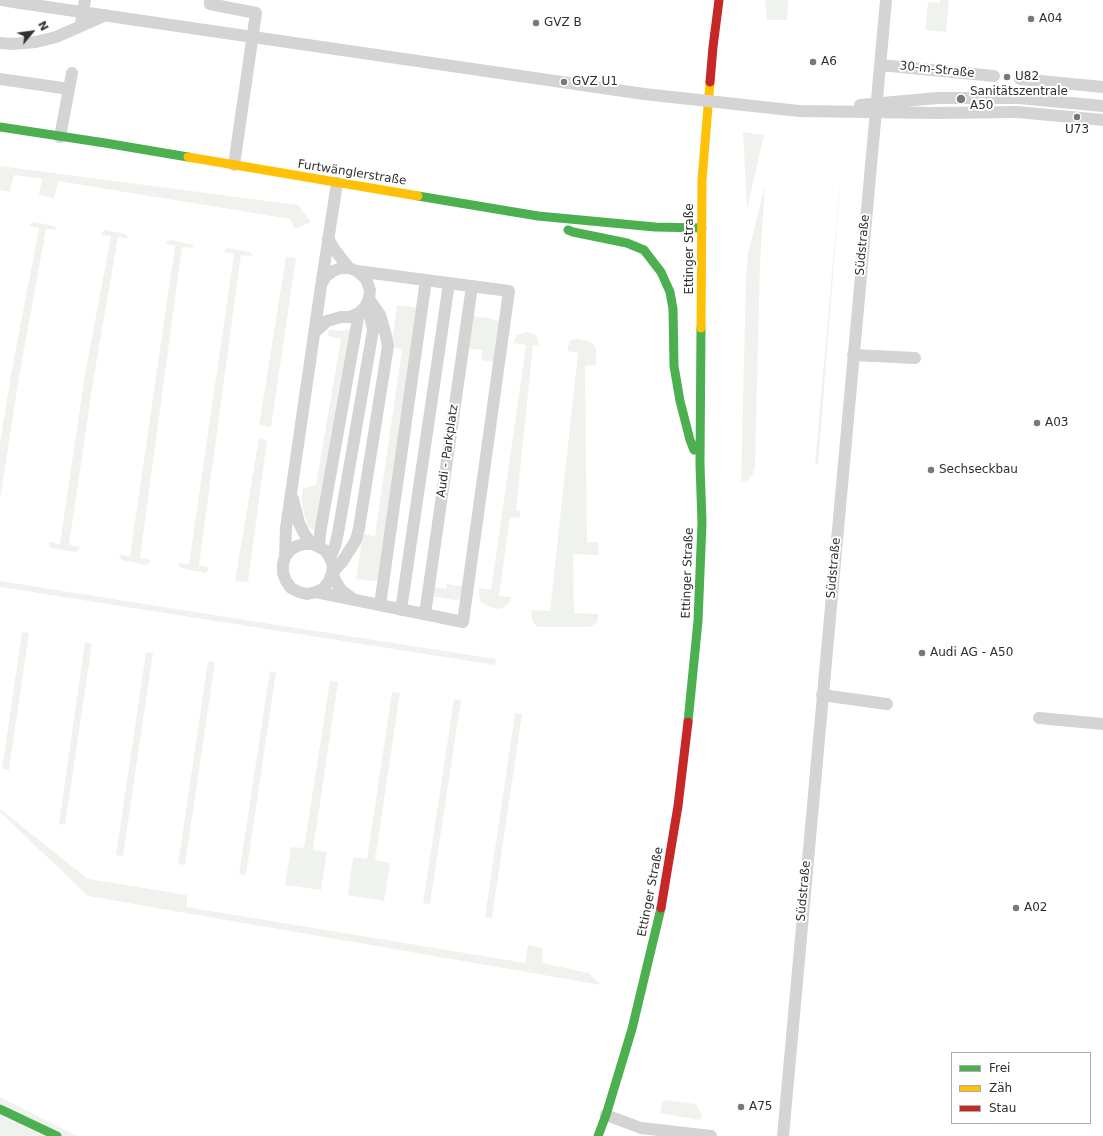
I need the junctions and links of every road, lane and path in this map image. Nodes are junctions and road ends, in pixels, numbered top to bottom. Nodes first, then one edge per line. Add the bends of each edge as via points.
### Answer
1 (2, 0) edge
2 (85, 0) edge
3 (210, 0) edge
4 (719, 0) edge
5 (886, 0) edge
6 (106, 15) junction
7 (80, 28) dead end
8 (0, 43) edge
9 (880, 64) junction
10 (72, 73) dead end
11 (994, 76) dead end
12 (0, 79) edge
13 (1020, 79) dead end
14 (1103, 87) edge
15 (69, 89) junction
16 (1103, 106) edge
17 (799, 111) junction
18 (1103, 120) edge
19 (0, 127) edge
20 (60, 137) junction
21 (234, 165) junction
22 (337, 183) junction
23 (538, 216) junction
24 (702, 228) junction
25 (328, 238) junction
26 (353, 270) junction
27 (395, 276) junction
28 (426, 280) junction
29 (450, 284) junction
30 (472, 286) junction
31 (321, 288) junction
32 (366, 302) junction
33 (341, 317) junction
34 (315, 332) junction
35 (853, 355) junction
36 (915, 358) dead end
37 (700, 464) junction
38 (292, 492) junction
39 (316, 545) junction
40 (286, 557) junction
41 (330, 558) junction
42 (332, 573) junction
43 (316, 592) junction
44 (356, 600) junction
45 (380, 605) junction
46 (401, 610) junction
47 (425, 614) junction
48 (822, 695) junction
49 (887, 704) dead end
50 (1039, 718) dead end
51 (1103, 724) edge
52 (0, 1109) edge
53 (606, 1115) junction
54 (57, 1136) edge
55 (598, 1136) edge
56 (711, 1136) edge
57 (782, 1136) edge

1 - 6 lane, bridge
2 - 7 lane
3 - 21 lane via 210,4 256,12
4 - 24 main road, Ettinger Straße via 702,180
5 - 9 lane, Südstraße
6 - 8 lane, bridge via 56,37 30,43
6 - 17 lane, bridge via 644,94
9 - 11 lane, 30-m-Straße
9 - 35 lane, Südstraße
10 - 15 lane
12 - 15 lane
13 - 14 lane
15 - 20 lane
16 - 17 lane, bridge via 1019,98 937,98
17 - 18 lane, bridge via 1017,112
19 - 20 main road, Furtwänglerstraße
20 - 21 main road, Furtwänglerstraße
21 - 22 main road, Furtwänglerstraße
22 - 23 main road, Furtwänglerstraße
22 - 25 lane
23 - 24 main road, Furtwänglerstraße via 630,225
23 - 37 main road via 573,232 627,243 644,250 661,272 670,292 673,310 674,366 680,401 690,440
24 - 37 main road, Ettinger Straße
25 - 26 lane via 334,249
25 - 31 lane
26 - 27 lane
26 - 31 lane via 341,268 333,271 326,276
26 - 32 lane via 366,279
27 - 28 lane
27 - 32 lane via 380,282
28 - 29 lane
28 - 45 lane
29 - 30 lane
29 - 46 lane, Audi - Parkplatz
30 - 47 lane, Audi - Parkplatz
30 - 47 lane via 509,291 463,622
31 - 33 lane via 323,304 330,313
31 - 34 lane
32 - 33 lane via 350,317
32 - 39 lane
32 - 41 lane via 373,330 338,533
32 - 42 lane via 380,315 388,346 356,540
33 - 34 lane via 327,321
34 - 38 lane
35 - 36 lane
35 - 48 lane, Südstraße
37 - 53 main road, Ettinger Straße via 702,523 698,621 678,806 660,914 632,1029
38 - 39 lane via 299,523 305,535
38 - 40 lane via 286,528
39 - 40 lane via 297,546 290,550
39 - 41 lane via 326,551
40 - 43 lane via 283,573 291,588 307,594
41 - 42 lane
42 - 43 lane via 324,588
42 - 44 lane via 341,590
43 - 44 lane
44 - 45 lane
45 - 46 lane
46 - 47 lane
48 - 49 lane
48 - 57 lane, Südstraße
50 - 51 lane
52 - 54 main road
53 - 55 main road, Ettinger Straße
53 - 56 lane via 641,1128

